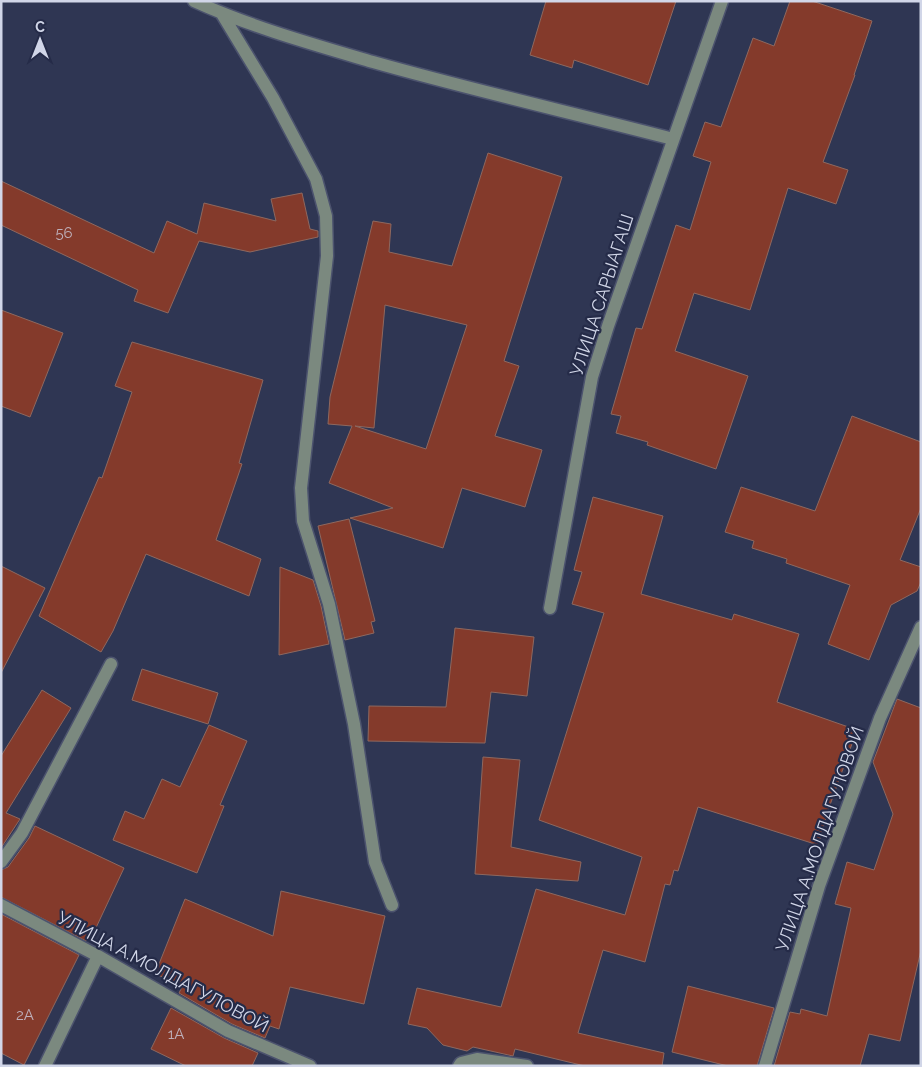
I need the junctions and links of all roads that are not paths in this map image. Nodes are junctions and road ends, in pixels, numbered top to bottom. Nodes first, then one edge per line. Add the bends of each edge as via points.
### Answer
1 (194, 1) edge
2 (722, 1) edge
3 (222, 14) junction
4 (673, 139) junction
5 (550, 608) dead end
6 (921, 627) edge
7 (111, 664) dead end
8 (1, 862) edge
9 (1, 905) edge
10 (392, 905) dead end
11 (98, 956) junction
12 (45, 1066) edge
13 (310, 1066) edge
14 (459, 1066) edge
15 (528, 1066) edge
16 (765, 1066) edge

1 - 3 street
2 - 4 street, УЛИЦА САРЫАГАШ
3 - 4 street via 296,40 411,72
3 - 10 street via 273,98 316,180 326,216 327,256 301,488 303,521 333,622 354,724 375,862
4 - 5 street, УЛИЦА САРЫАГАШ via 592,377
6 - 16 street, УЛИЦА А.МОЛДАГУЛОВОЙ via 880,718 819,886
7 - 8 street via 22,832
9 - 11 street, УЛИЦА А.МОЛДАГУЛОВОЙ
11 - 12 street
11 - 13 street, УЛИЦА А.МОЛДАГУЛОВОЙ via 228,1031
14 - 15 street via 477,1059

